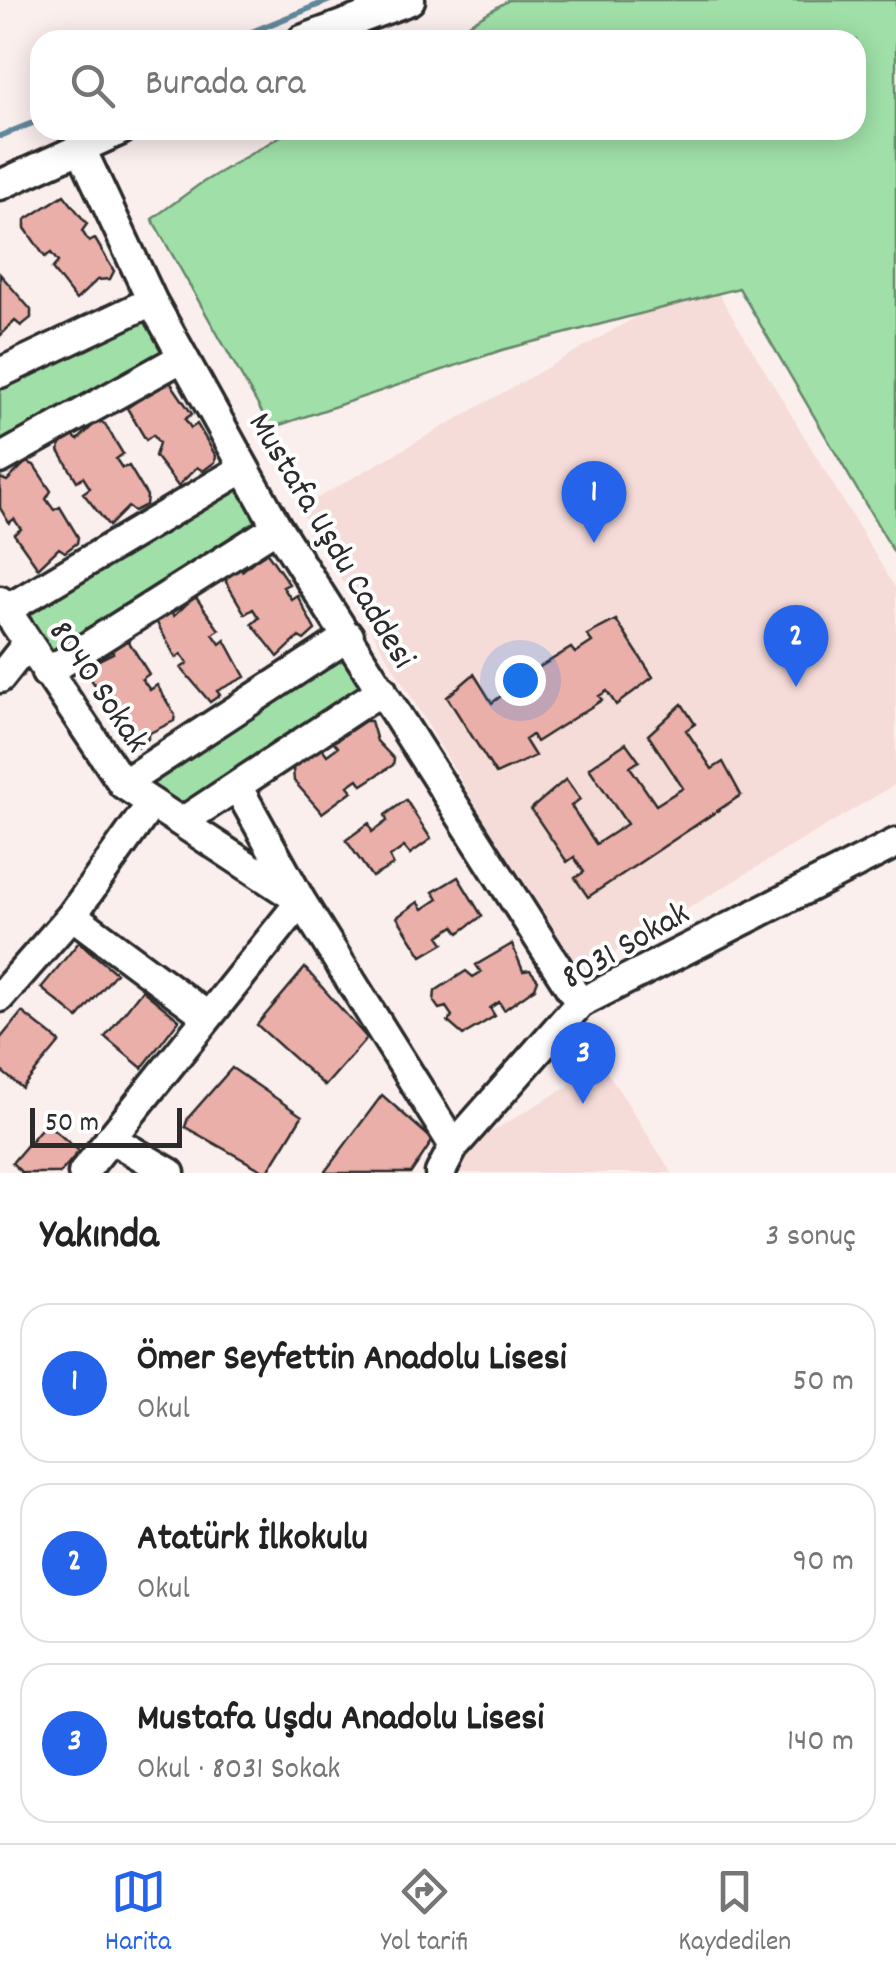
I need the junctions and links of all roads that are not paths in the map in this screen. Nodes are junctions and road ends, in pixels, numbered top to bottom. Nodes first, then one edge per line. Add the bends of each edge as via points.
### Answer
1 (410, 0) edge
2 (329, 30) edge
3 (102, 140) edge
4 (82, 151) junction
5 (0, 185) edge
6 (152, 301) junction
7 (183, 357) junction
8 (0, 373) edge
9 (0, 459) edge
10 (244, 468) junction
11 (277, 527) junction
12 (3, 605) edge
13 (348, 636) junction
14 (28, 644) junction
15 (46, 672) junction
16 (0, 678) edge
17 (382, 690) junction
18 (123, 784) junction
19 (237, 786) junction
20 (152, 803) junction
21 (182, 822) junction
22 (896, 843) edge
23 (301, 901) junction
24 (72, 915) junction
25 (1, 994) edge
26 (580, 1003) junction
27 (207, 1016) junction
28 (110, 1138) junction
29 (454, 1146) junction
30 (83, 1173) edge
31 (170, 1173) edge
32 (440, 1173) edge

1 - 2 street
3 - 4 street
4 - 5 street
4 - 6 street, Mustafa Uşdu Caddesi
6 - 7 street, Mustafa Uşdu Caddesi
6 - 8 street
7 - 9 street
7 - 10 street, Mustafa Uşdu Caddesi
10 - 11 street, Mustafa Uşdu Caddesi
10 - 12 street
11 - 13 street, Mustafa Uşdu Caddesi
11 - 15 street
12 - 14 street, 8040 Sokak
13 - 17 street, Mustafa Uşdu Caddesi
13 - 18 street
14 - 15 street, 8040 Sokak
14 - 16 street
15 - 18 street, 8040 Sokak
17 - 19 street
17 - 26 street, Mustafa Uşdu Caddesi
18 - 20 street, 8040 Sokak
19 - 21 street
19 - 23 street
20 - 21 street, 8040 Sokak
20 - 24 street
21 - 23 street, 8040 Sokak
22 - 26 street, 8031 Sokak
23 - 27 street
23 - 29 street
24 - 25 street
24 - 27 street
26 - 29 street, 8031 Sokak
27 - 28 street
28 - 30 street
28 - 31 street
29 - 32 street, 8031 Sokak

